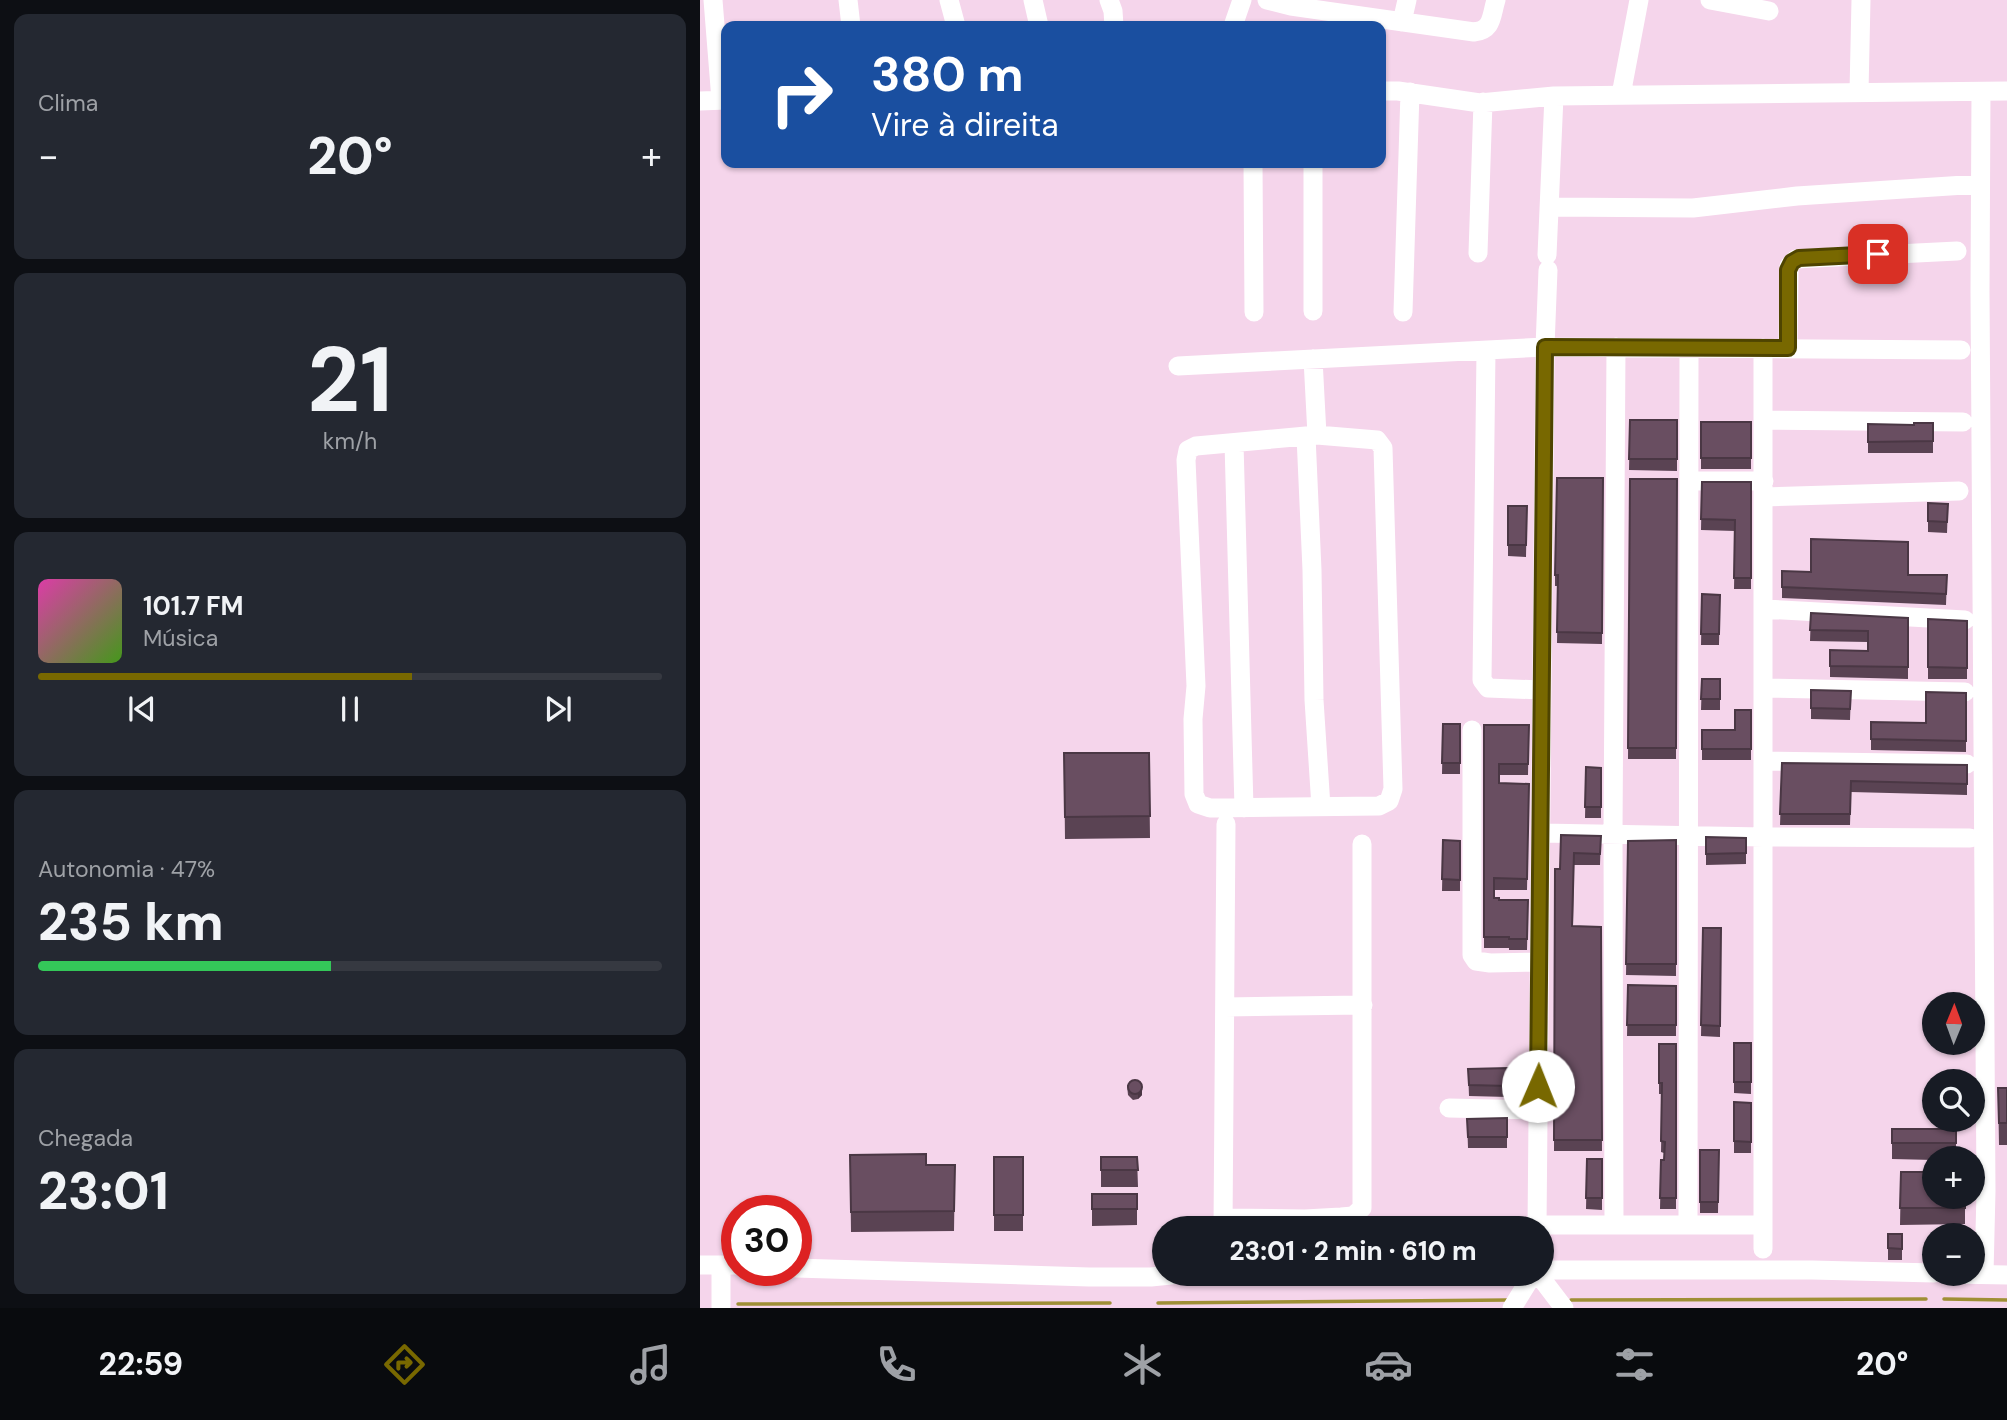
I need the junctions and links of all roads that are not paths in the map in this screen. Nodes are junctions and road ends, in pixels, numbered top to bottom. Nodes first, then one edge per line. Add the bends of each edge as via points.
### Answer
1 (713, 0) edge
2 (848, 0) edge
3 (949, 0) edge
4 (1033, 0) edge
5 (1110, 0) edge
6 (1242, 0) edge
7 (1267, 0) edge
8 (1407, 0) edge
9 (1496, 0) edge
10 (1710, 0) edge
11 (1861, 0) edge
12 (1633, 1) edge
13 (1769, 10) dead end
14 (850, 21) edge
15 (955, 21) edge
16 (1038, 21) edge
17 (1114, 21) edge
18 (1235, 21) edge
19 (1402, 22) junction
20 (721, 73) edge
21 (2007, 90) edge
22 (1386, 91) edge
23 (1410, 92) junction
24 (1859, 92) junction
25 (1981, 92) junction
26 (1554, 96) junction
27 (1621, 96) junction
28 (721, 100) edge
29 (700, 101) edge
30 (1483, 102) junction
31 (1253, 168) edge
32 (1313, 168) edge
33 (1980, 184) junction
34 (1549, 207) junction
35 (1957, 251) dead end
36 (1478, 253) dead end
37 (1312, 311) dead end
38 (1254, 312) dead end
39 (1403, 312) dead end
40 (1545, 347) junction
41 (1616, 347) junction
42 (1763, 348) junction
43 (1788, 348) junction
44 (1689, 349) junction
45 (1961, 350) dead end
46 (1486, 351) junction
47 (1313, 359) junction
48 (1178, 366) dead end
49 (1764, 420) junction
50 (1963, 422) dead end
51 (1311, 436) junction
52 (1234, 443) junction
53 (1689, 481) junction
54 (1764, 489) junction
55 (1959, 491) dead end
56 (1764, 609) junction
57 (1965, 620) edge
58 (1764, 688) junction
59 (1542, 690) junction
60 (1965, 692) edge
61 (1472, 730) dead end
62 (1764, 761) junction
63 (1967, 764) edge
64 (1321, 807) junction
65 (1244, 808) junction
66 (1226, 824) dead end
67 (1541, 833) junction
68 (1613, 834) junction
69 (1688, 836) junction
70 (1764, 837) junction
71 (1970, 838) dead end
72 (1362, 844) dead end
73 (1539, 962) junction
74 (1363, 1005) junction
75 (1225, 1007) junction
76 (1449, 1108) dead end
77 (1537, 1110) junction
78 (1224, 1216) edge
79 (1353, 1216) edge
80 (1537, 1216) edge
81 (1985, 1223) edge
82 (1614, 1225) junction
83 (1688, 1225) junction
84 (1763, 1225) junction
85 (1554, 1227) edge
86 (1763, 1249) dead end
87 (700, 1265) edge
88 (721, 1265) edge
89 (812, 1268) edge
90 (1554, 1270) edge
91 (1922, 1273) edge
92 (1985, 1275) edge
93 (2007, 1275) edge
94 (1152, 1277) edge
95 (725, 1286) edge
96 (1526, 1286) edge
97 (1546, 1286) edge
98 (721, 1308) edge
99 (1512, 1308) edge
100 (1564, 1308) edge

1 - 20 street
2 - 14 street
3 - 15 street
4 - 16 street
5 - 17 street
6 - 18 street
7 - 19 street
8 - 19 street
9 - 19 street via 1484,31
10 - 13 street
11 - 24 street
12 - 27 street
21 - 25 street
22 - 23 street
23 - 30 street
23 - 39 street
24 - 25 street
24 - 27 street
25 - 33 street
26 - 27 street
26 - 30 street
26 - 34 street
28 - 29 street
30 - 36 street
31 - 38 street
32 - 37 street
33 - 34 street via 1693,208
33 - 81 street
34 - 40 street
35 - 43 street via 1796,259 1788,270
40 - 41 street
40 - 46 street
40 - 59 street
41 - 44 street
41 - 68 street
42 - 43 street
42 - 44 street
42 - 49 street
43 - 45 street
44 - 53 street
46 - 47 street
46 - 59 street via 1482,680 1488,688
47 - 48 street
47 - 51 street
49 - 50 street
49 - 54 street
51 - 52 street
51 - 64 street via 1314,700
51 - 64 street via 1377,440 1383,447 1393,789 1389,802 1379,806
52 - 65 street
52 - 65 street via 1196,446 1188,450 1186,460 1196,686 1194,794 1198,804 1210,808
53 - 54 street
53 - 69 street
54 - 55 street
54 - 56 street
56 - 57 street
56 - 58 street
58 - 60 street
58 - 62 street
59 - 67 street
61 - 73 street via 1472,955 1476,961 1490,963
62 - 63 street
62 - 70 street
64 - 65 street
66 - 75 street
67 - 68 street
67 - 73 street
68 - 69 street
68 - 82 street
69 - 70 street
69 - 83 street
70 - 71 street
70 - 84 street
72 - 74 street
73 - 77 street
74 - 75 street
74 - 79 street via 1362,1208
75 - 78 street
76 - 77 street
77 - 80 street
82 - 83 street
82 - 85 street
83 - 84 street
84 - 86 street
87 - 88 street
89 - 94 street
90 - 91 street
92 - 93 street
95 - 98 street
96 - 99 street
97 - 100 street

